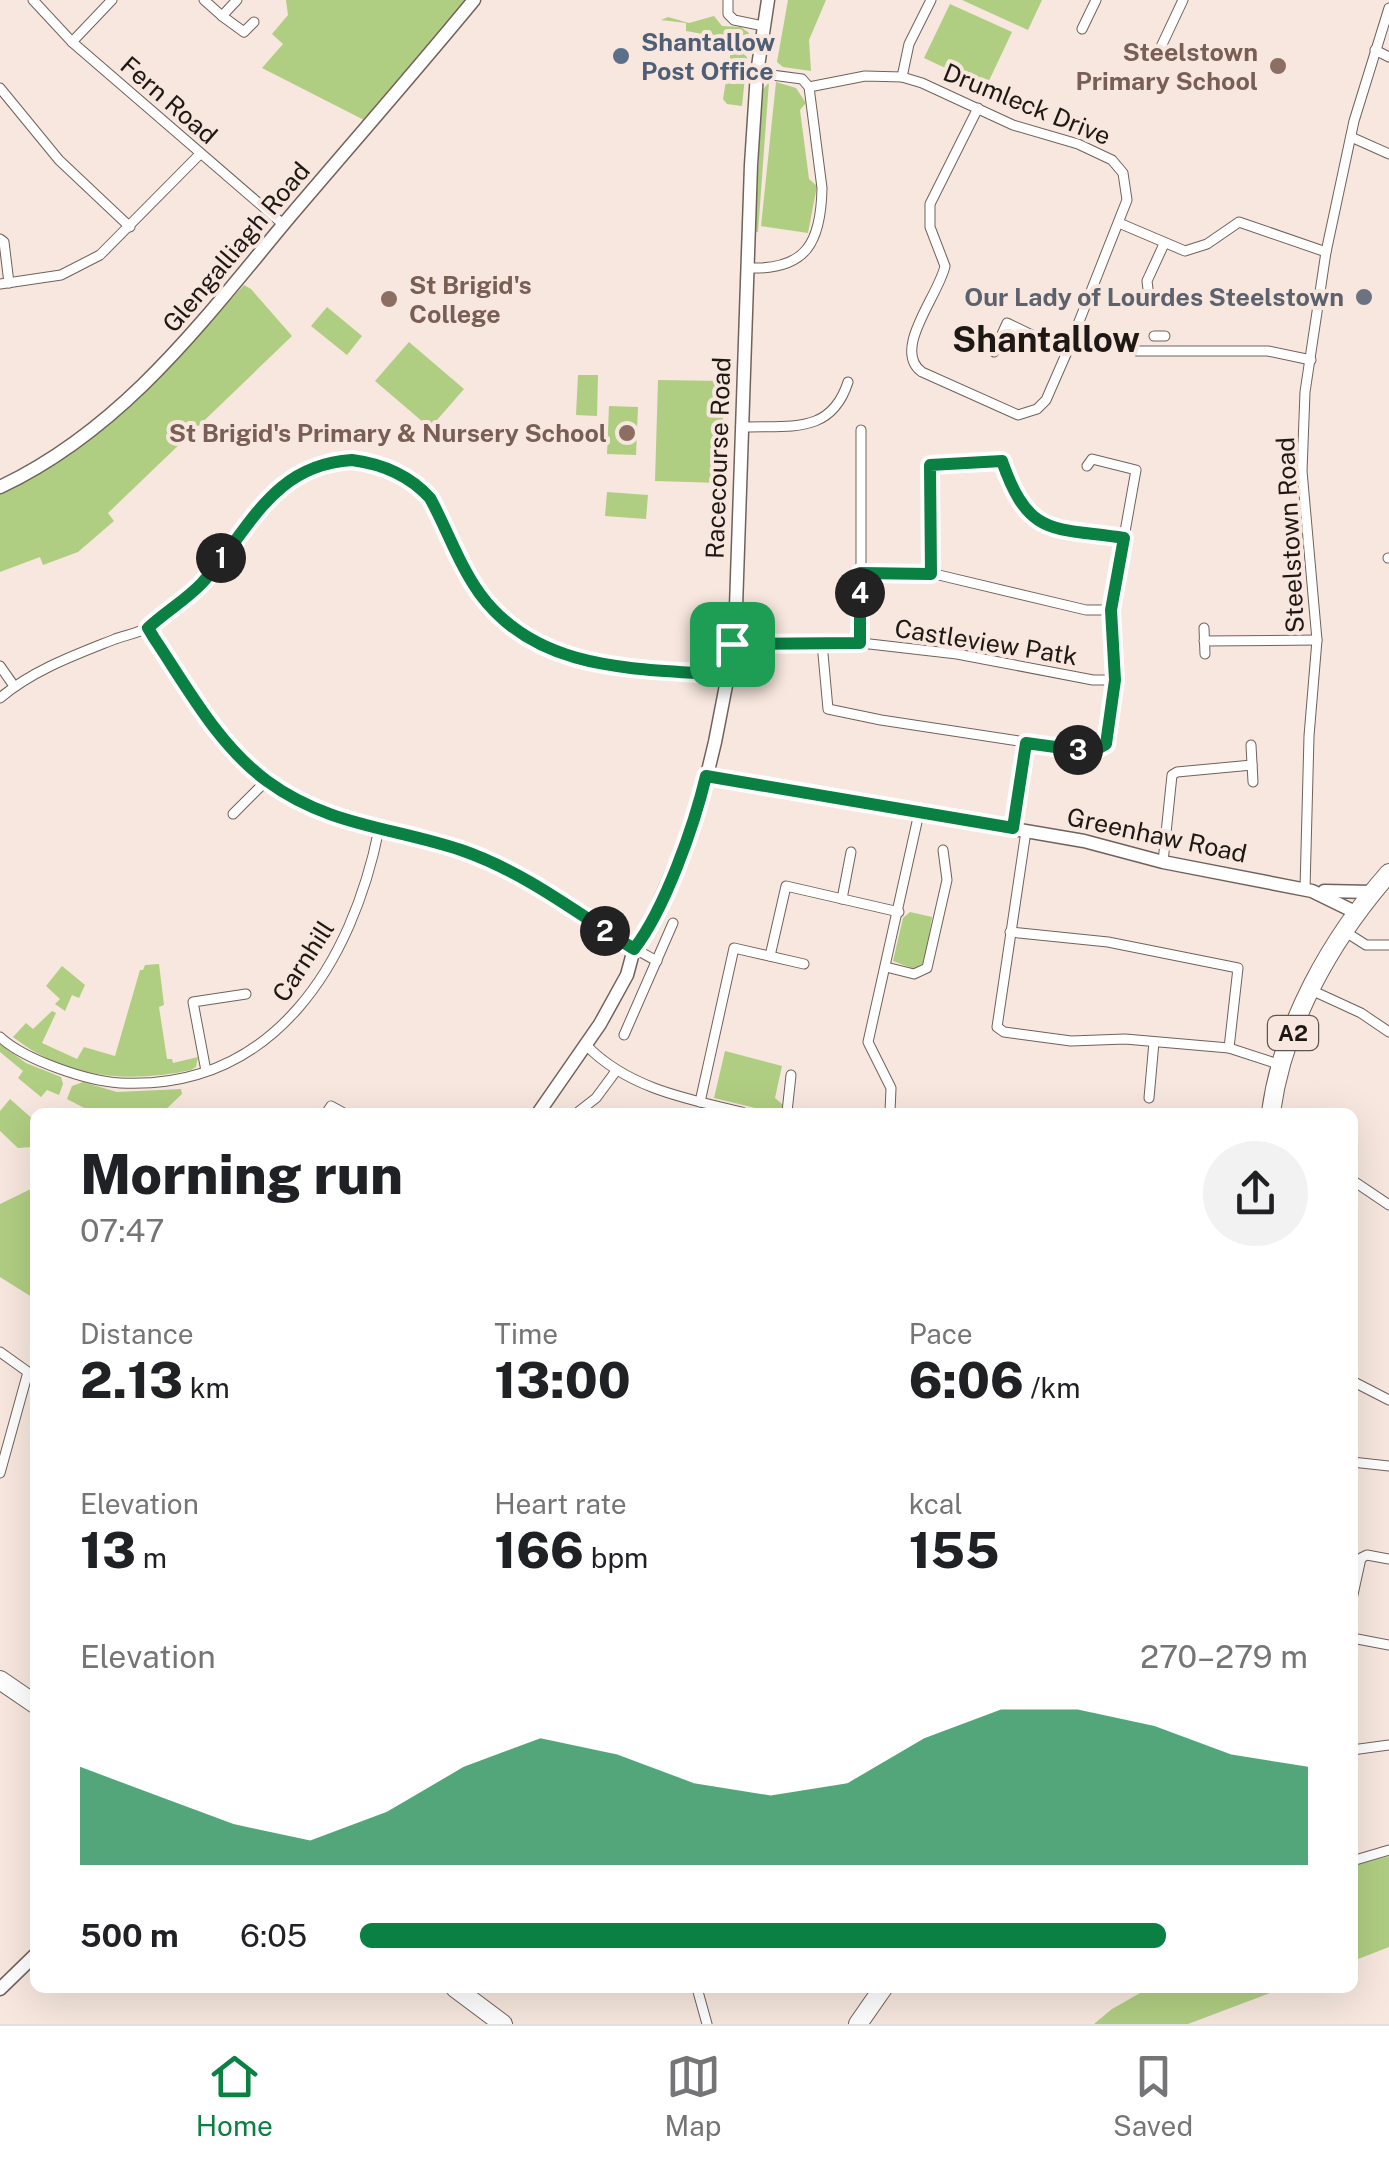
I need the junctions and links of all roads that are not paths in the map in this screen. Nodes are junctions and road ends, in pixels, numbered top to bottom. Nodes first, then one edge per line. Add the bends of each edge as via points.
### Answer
1 (33, 0) edge
2 (112, 0) edge
3 (204, 0) edge
4 (236, 0) edge
5 (474, 0) edge
6 (728, 0) edge
7 (768, 0) edge
8 (930, 0) edge
9 (1096, 0) edge
10 (1183, 0) edge
11 (1389, 8) edge
12 (222, 16) junction
13 (254, 22) dead end
14 (764, 26) junction
15 (1082, 28) dead end
16 (72, 42) junction
17 (1375, 50) junction
18 (1158, 51) dead end
19 (1389, 57) edge
20 (757, 72) junction
21 (902, 77) junction
22 (809, 87) junction
23 (0, 88) edge
24 (978, 108) junction
25 (1351, 137) junction
26 (200, 154) junction
27 (1389, 154) edge
28 (1120, 223) junction
29 (284, 224) junction
30 (130, 226) junction
31 (0, 238) edge
32 (1164, 244) junction
33 (1326, 252) junction
34 (749, 268) junction
35 (4, 283) edge
36 (1192, 301) dead end
37 (1159, 336) dead end
38 (1208, 337) dead end
39 (1137, 351) dead end
40 (1159, 351) junction
41 (1208, 351) junction
42 (994, 352) dead end
43 (1067, 352) junction
44 (1310, 360) junction
45 (848, 382) dead end
46 (744, 426) junction
47 (861, 430) dead end
48 (1088, 466) dead end
49 (0, 487) edge
50 (1124, 538) junction
51 (860, 573) junction
52 (931, 574) junction
53 (1111, 610) junction
54 (148, 628) junction
55 (1204, 628) dead end
56 (1204, 640) junction
57 (1317, 640) junction
58 (822, 643) junction
59 (860, 643) junction
60 (732, 644) junction
61 (1204, 654) dead end
62 (0, 666) edge
63 (728, 675) junction
64 (1115, 680) junction
65 (14, 686) junction
66 (0, 698) edge
67 (1026, 743) junction
68 (1251, 745) dead end
69 (1252, 765) junction
70 (706, 776) junction
71 (266, 781) junction
72 (1253, 782) dead end
73 (919, 813) junction
74 (234, 814) dead end
75 (1020, 829) junction
76 (379, 830) junction
77 (944, 850) dead end
78 (851, 852) dead end
79 (1163, 862) junction
80 (1389, 873) edge
81 (1308, 890) junction
82 (1372, 892) junction
83 (842, 900) junction
84 (899, 912) junction
85 (1357, 912) junction
86 (673, 923) dead end
87 (1344, 931) junction
88 (1010, 932) junction
89 (1389, 945) edge
90 (634, 949) junction
91 (770, 956) junction
92 (657, 961) junction
93 (804, 964) dead end
94 (886, 968) junction
95 (1311, 990) junction
96 (246, 994) dead end
97 (1389, 1032) edge
98 (624, 1035) dead end
99 (0, 1037) edge
100 (1154, 1042) junction
101 (587, 1046) junction
102 (1228, 1048) junction
103 (1281, 1065) junction
104 (206, 1071) junction
105 (616, 1071) junction
106 (791, 1075) dead end
107 (1149, 1098) dead end
108 (700, 1102) junction
109 (542, 1108) edge
110 (583, 1108) edge
111 (725, 1108) edge
112 (787, 1108) edge
113 (890, 1108) edge
114 (1272, 1108) edge
115 (1358, 1184) edge
116 (1389, 1206) edge
117 (0, 1352) edge
118 (1358, 1384) edge
119 (1389, 1400) edge
120 (1358, 1463) edge
121 (1389, 1466) edge
122 (0, 1472) edge
123 (1389, 1559) edge
124 (1358, 1572) edge
125 (1358, 1639) edge
126 (1389, 1645) edge
127 (0, 1680) edge
128 (30, 1697) edge
129 (1389, 1745) edge
130 (1358, 1749) edge
131 (1389, 1850) edge
132 (1358, 1858) edge
133 (30, 1960) edge
134 (0, 1988) edge
135 (462, 1993) edge
136 (698, 1993) edge
137 (880, 1993) edge
138 (503, 2024) edge
139 (707, 2024) edge
140 (858, 2024) edge

1 - 16 street, Fern Road
2 - 16 street
3 - 12 street
4 - 12 street
5 - 29 main road, Glengalliagh Road
6 - 14 street via 734,20
7 - 14 main road, Racecourse Road
8 - 21 street
9 - 15 street
10 - 18 street
11 - 17 street, Steelstown Road
12 - 13 street via 244,32
14 - 20 main road, Racecourse Road
16 - 26 street, Fern Road
17 - 19 street
17 - 25 street, Steelstown Road
20 - 22 street, Drumleck Drive via 802,79
20 - 34 main road, Racecourse Road
21 - 22 street, Drumleck Drive
21 - 24 street, Drumleck Drive
22 - 34 street via 822,188 814,236 790,265
23 - 30 street via 59,160
24 - 28 street, Drumleck Drive via 1112,160 1127,187
24 - 43 street, Drumleck Drive via 930,204 930,227 945,266 912,339 911,360 922,372 1018,414 1046,400
25 - 27 street
25 - 33 street, Steelstown Road
26 - 29 street, Fern Road
26 - 30 street
28 - 32 street
28 - 43 street, Drumleck Drive
29 - 49 main road, Glengalliagh Road via 162,369 79,440
30 - 35 street via 71,272
31 - 35 street
32 - 33 street via 1195,250 1239,222
32 - 36 street via 1146,280 1149,296
33 - 44 street, Steelstown Road
34 - 46 main road, Racecourse Road
37 - 40 street
38 - 41 street
39 - 40 street
40 - 41 street
41 - 44 street via 1268,351
42 - 43 street via 1007,323
44 - 57 street, Steelstown Road via 1302,470
45 - 46 street via 842,402 824,419
46 - 60 main road, Racecourse Road
47 - 51 street
48 - 50 street via 1092,460 1136,470
50 - 52 street via 1045,524 1027,514 1002,461 930,465
50 - 53 street
51 - 52 street
51 - 59 street
52 - 53 street
53 - 64 street
54 - 63 street via 204,580 286,482 317,466 352,460 386,467 421,488 482,597 528,639 584,662
54 - 65 street
54 - 71 street via 229,746
55 - 56 street
56 - 57 street
56 - 61 street
57 - 81 street, Steelstown Road via 1308,736
58 - 59 street, Castleview Patk
58 - 60 street, Castleview Patk
58 - 67 street via 828,709
59 - 64 street, Castleview Patk
60 - 63 main road, Racecourse Road
62 - 65 street
63 - 70 main road, Racecourse Road
64 - 67 street via 1100,750
65 - 66 street
67 - 75 street
68 - 69 street
69 - 72 street
69 - 79 street via 1172,776
70 - 73 main road, Greenhaw Road
70 - 90 main road, Racecourse Road via 679,857
71 - 74 street
71 - 76 street via 304,806
73 - 75 main road, Greenhaw Road
73 - 84 street
75 - 79 main road, Greenhaw Road
75 - 88 street
76 - 90 street via 462,850 536,884
76 - 104 street, Carnhill via 352,923 303,1004 250,1052
77 - 94 street via 946,880 927,968 914,974
78 - 83 street
79 - 81 main road, Greenhaw Road
80 - 82 highway, A2
81 - 82 main road
81 - 85 main road, Greenhaw Road
82 - 85 highway, A2
83 - 84 street
83 - 91 street via 786,886
84 - 94 street
85 - 87 highway, A2
86 - 92 street
87 - 89 street via 1366,945
87 - 95 highway, A2
88 - 100 street via 997,1026 1004,1032
88 - 102 street via 1108,942 1238,968
90 - 92 street
90 - 101 main road, Racecourse Road via 627,975
91 - 93 street
91 - 108 street via 734,948
92 - 98 street
94 - 113 street via 868,1042 890,1088
95 - 97 street
95 - 103 highway, A2
96 - 104 street, Carnhill via 193,1002
99 - 104 street, Carnhill via 72,1074 109,1082 159,1082
100 - 102 street
100 - 107 street
101 - 105 street
101 - 109 main road, Racecourse Road
102 - 103 street
103 - 114 highway, A2
105 - 108 street
105 - 110 street
106 - 112 street
108 - 111 street
115 - 116 street
117 - 122 street via 22,1365 28,1378
118 - 119 street
120 - 121 street
123 - 124 street via 1368,1555
125 - 126 street
127 - 128 highway
129 - 130 street
131 - 132 street
133 - 134 main road
135 - 138 highway
136 - 139 street
137 - 140 highway

